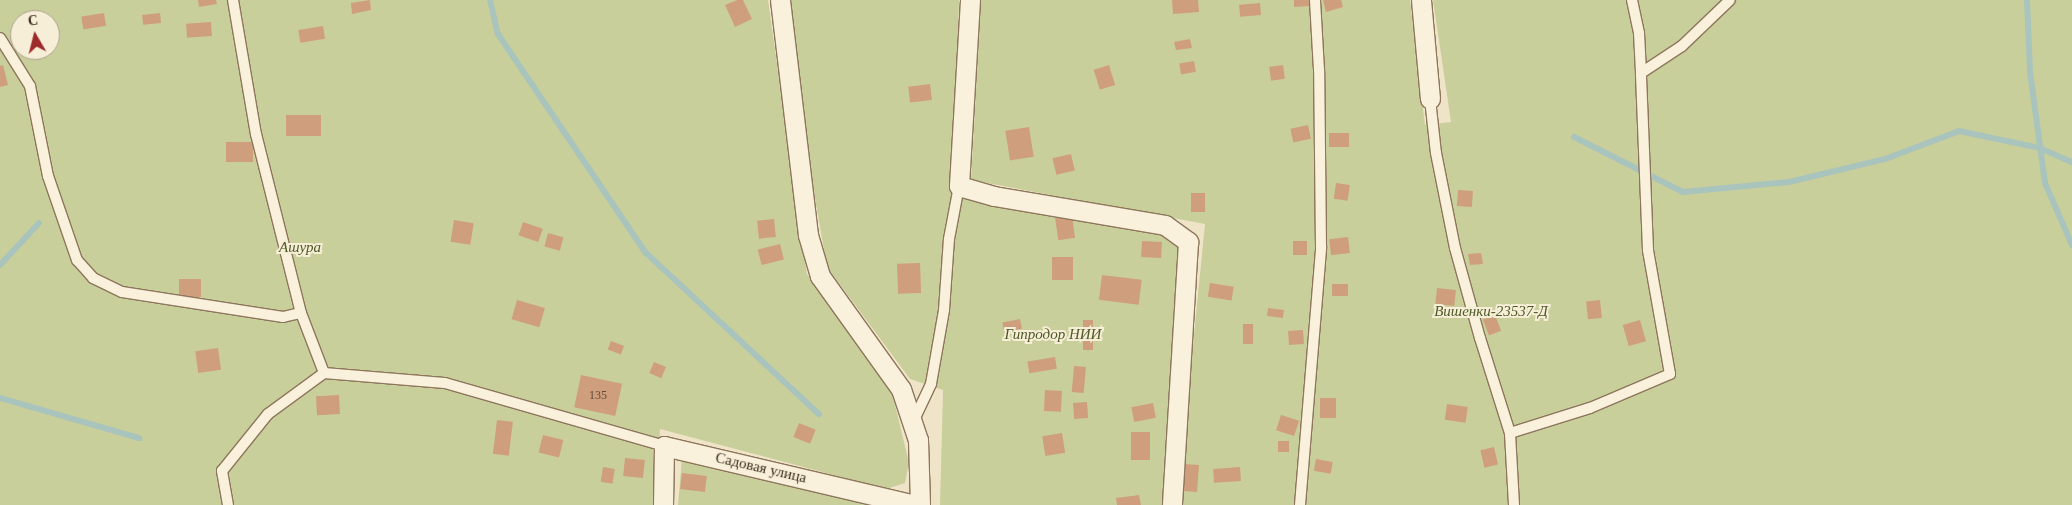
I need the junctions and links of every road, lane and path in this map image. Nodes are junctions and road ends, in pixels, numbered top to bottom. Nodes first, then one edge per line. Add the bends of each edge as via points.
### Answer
1 (234, 0) edge
2 (780, 0) edge
3 (970, 0) edge
4 (1315, 0) edge
5 (1421, 0) edge
6 (1632, 0) edge
7 (1730, 0) edge
8 (0, 38) edge
9 (1641, 73) junction
10 (1430, 99) joint
11 (959, 186) junction
12 (302, 313) junction
13 (324, 373) junction
14 (912, 424) junction
15 (1510, 433) junction
16 (664, 446) junction
17 (228, 505) edge
18 (663, 505) edge
19 (918, 505) edge
20 (1172, 505) edge
21 (1300, 505) edge
22 (1514, 505) edge

1 - 12 lane via 256,134
2 - 14 street via 808,235 820,276 901,389
3 - 11 street
4 - 21 lane via 1319,70 1320,247
5 - 10 street
6 - 9 lane via 1639,33
7 - 9 lane via 1682,46
8 - 12 lane via 30,86 48,176 77,260 93,278 122,292 283,317
9 - 15 lane via 1648,250 1670,374 1590,408
10 - 15 lane via 1436,153 1455,248
11 - 14 lane via 949,239 944,310 931,384
11 - 20 street via 1164,225 1188,242
12 - 13 lane
13 - 16 lane via 445,383
13 - 17 lane via 268,414 222,471
14 - 19 street via 918,440
15 - 22 lane
16 - 18 street
16 - 19 street, Садовая улица

